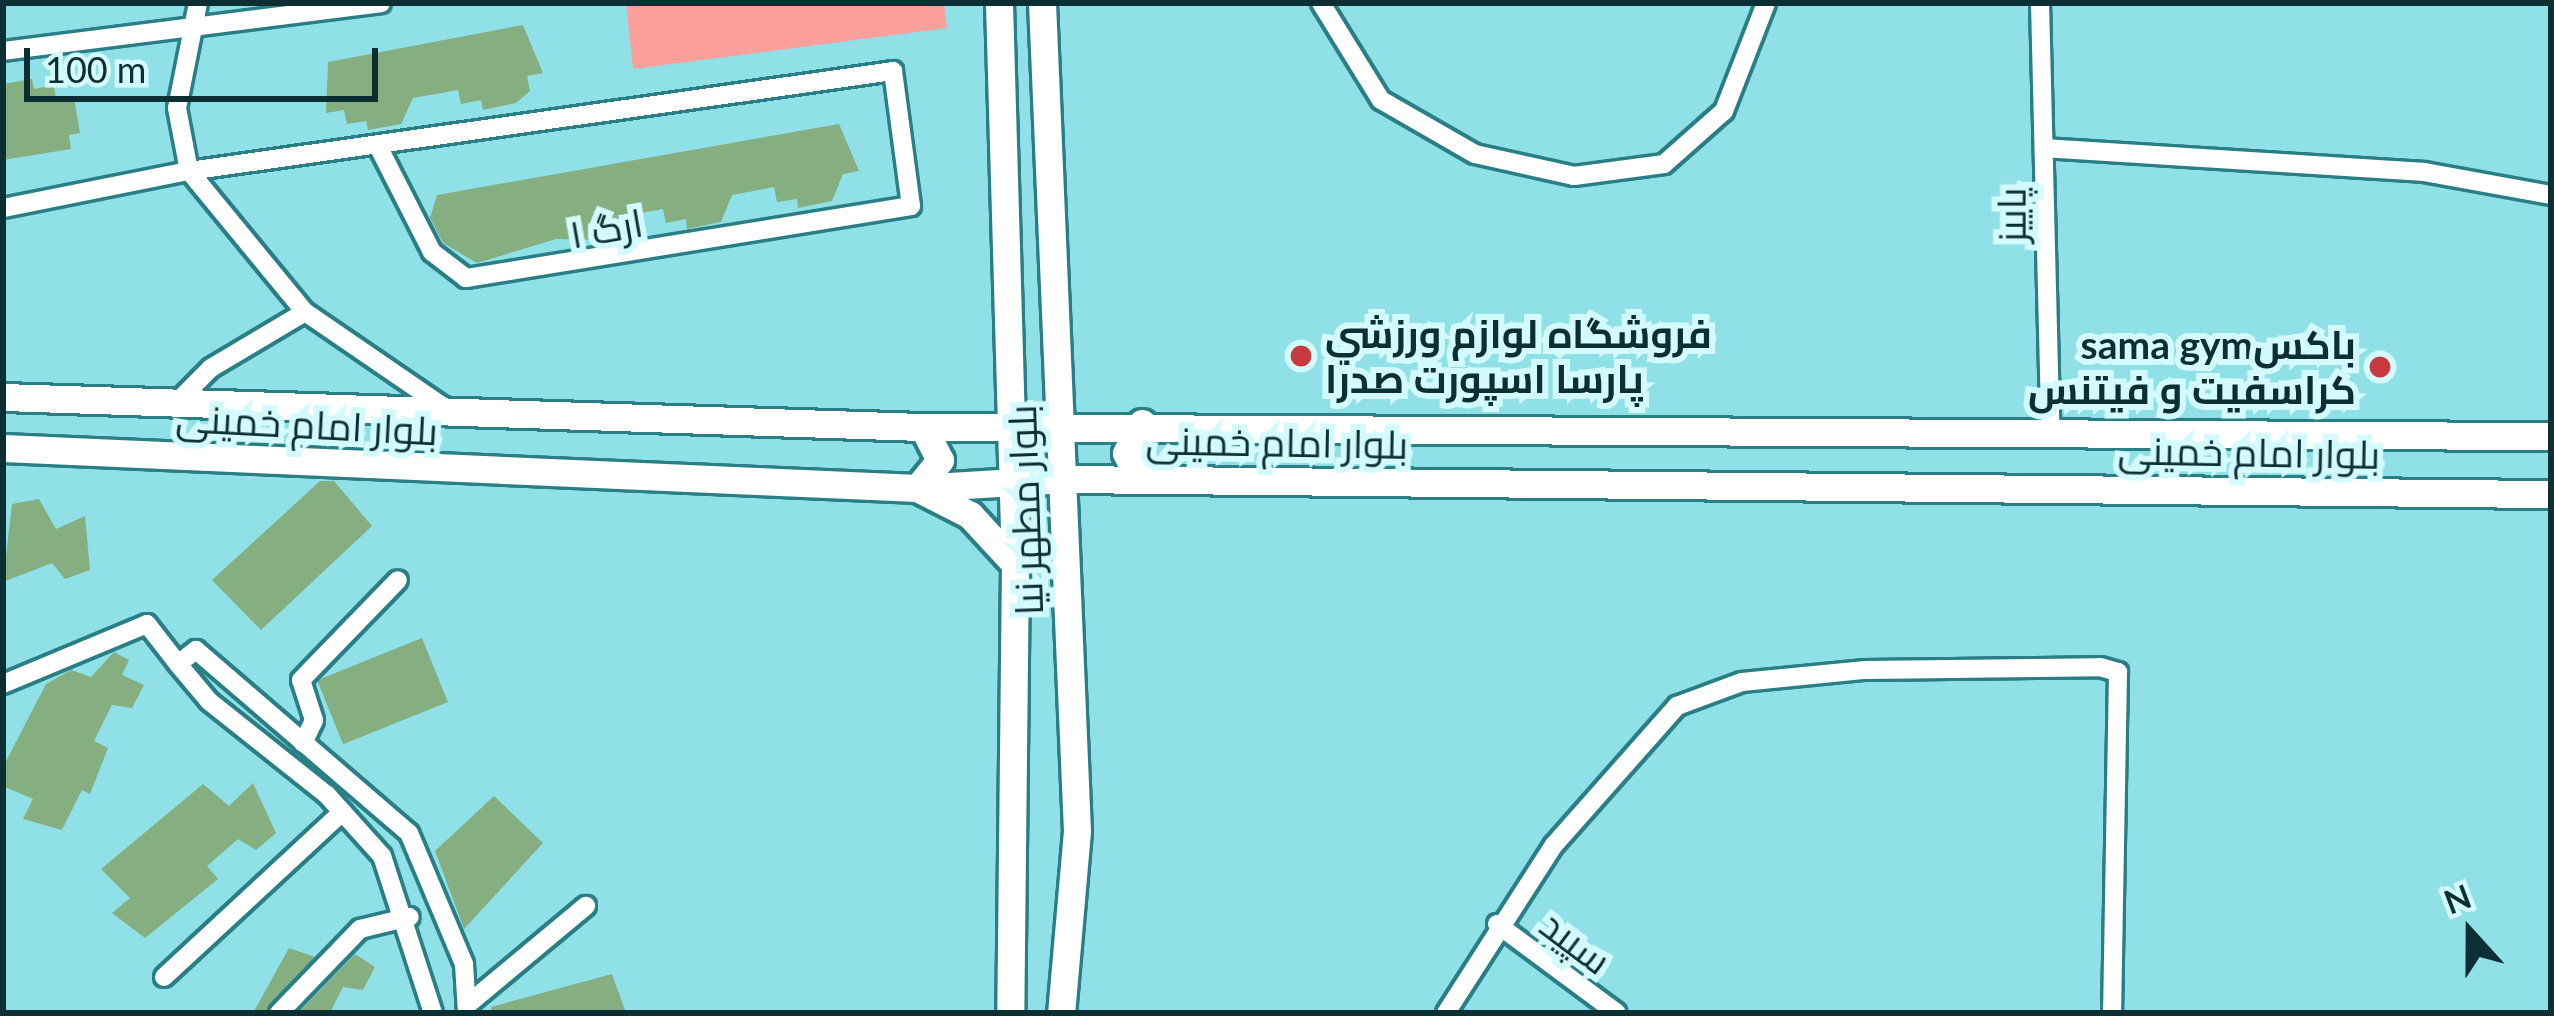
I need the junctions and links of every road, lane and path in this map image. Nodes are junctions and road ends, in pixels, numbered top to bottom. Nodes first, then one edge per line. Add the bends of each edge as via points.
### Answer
1 (198, 3) edge
2 (381, 3) edge
3 (999, 3) edge
4 (1042, 3) edge
5 (1321, 3) edge
6 (1766, 3) edge
7 (2040, 3) edge
8 (187, 34) junction
9 (3, 51) edge
10 (2044, 148) junction
11 (380, 150) junction
12 (189, 172) junction
13 (2551, 195) edge
14 (3, 208) edge
15 (305, 312) junction
16 (3, 397) edge
17 (175, 404) junction
18 (448, 410) junction
19 (1060, 422) junction
20 (1010, 423) junction
21 (1142, 423) junction
22 (923, 427) junction
23 (2050, 427) junction
24 (2551, 436) edge
25 (3, 448) edge
26 (1064, 479) junction
27 (1140, 480) junction
28 (1014, 483) junction
29 (917, 488) junction
30 (2551, 494) edge
31 (1015, 564) junction
32 (398, 580) dead end
33 (178, 664) junction
34 (3, 684) edge
35 (303, 743) junction
36 (342, 812) junction
37 (586, 906) dead end
38 (410, 917) junction
39 (1497, 924) junction
40 (164, 977) dead end
41 (467, 1009) edge
42 (279, 1013) edge
43 (433, 1013) edge
44 (1010, 1013) edge
45 (1061, 1013) edge
46 (1446, 1013) edge
47 (1617, 1013) edge
48 (2112, 1013) edge

1 - 8 street
2 - 8 street
3 - 20 main road, بلوار مطهر نیا
4 - 19 main road, بلوار مطهر نیا
5 - 6 street via 1381,100 1475,154 1574,176 1664,164 1724,111
7 - 10 street, پاییز
8 - 9 street via 106,33
8 - 12 street via 177,108
10 - 13 street via 2424,172
10 - 23 street, پاییز
11 - 11 street, ارگ ۱ via 432,252 466,278 911,206 893,71
11 - 12 street
12 - 14 street
12 - 15 street
15 - 17 street via 211,368
15 - 18 street
16 - 17 main road, بلوار امام خمینی
17 - 18 main road, بلوار امام خمینی
18 - 22 main road, بلوار امام خمینی
19 - 20 main road, بلوار امام خمینی
19 - 21 main road, بلوار امام خمینی
19 - 26 main road, بلوار مطهر نیا
20 - 22 main road, بلوار امام خمینی
20 - 28 main road, بلوار مطهر نیا
21 - 23 main road, بلوار امام خمینی
21 - 27 main road via 1126,453
22 - 29 main road via 940,460
23 - 24 main road, بلوار امام خمینی
25 - 29 main road, بلوار امام خمینی
26 - 27 main road, بلوار امام خمینی
26 - 28 main road, بلوار امام خمینی
26 - 45 main road, بلوار مطهر نیا via 1077,832
27 - 30 main road, بلوار امام خمینی
28 - 29 main road, بلوار امام خمینی
28 - 31 main road, بلوار مطهر نیا
29 - 31 main road via 970,515
31 - 44 main road, بلوار مطهر نیا
32 - 35 street via 301,680 314,720
33 - 34 street via 147,624
33 - 35 street via 196,650
33 - 36 street
35 - 41 street via 409,833 464,964
36 - 38 street via 382,856
36 - 40 street
37 - 41 street
38 - 42 street via 360,929
38 - 43 street
39 - 46 street
39 - 47 street, سپید
39 - 48 street via 1625,755 1677,706 1742,682 1845,671 2100,667 2118,672

